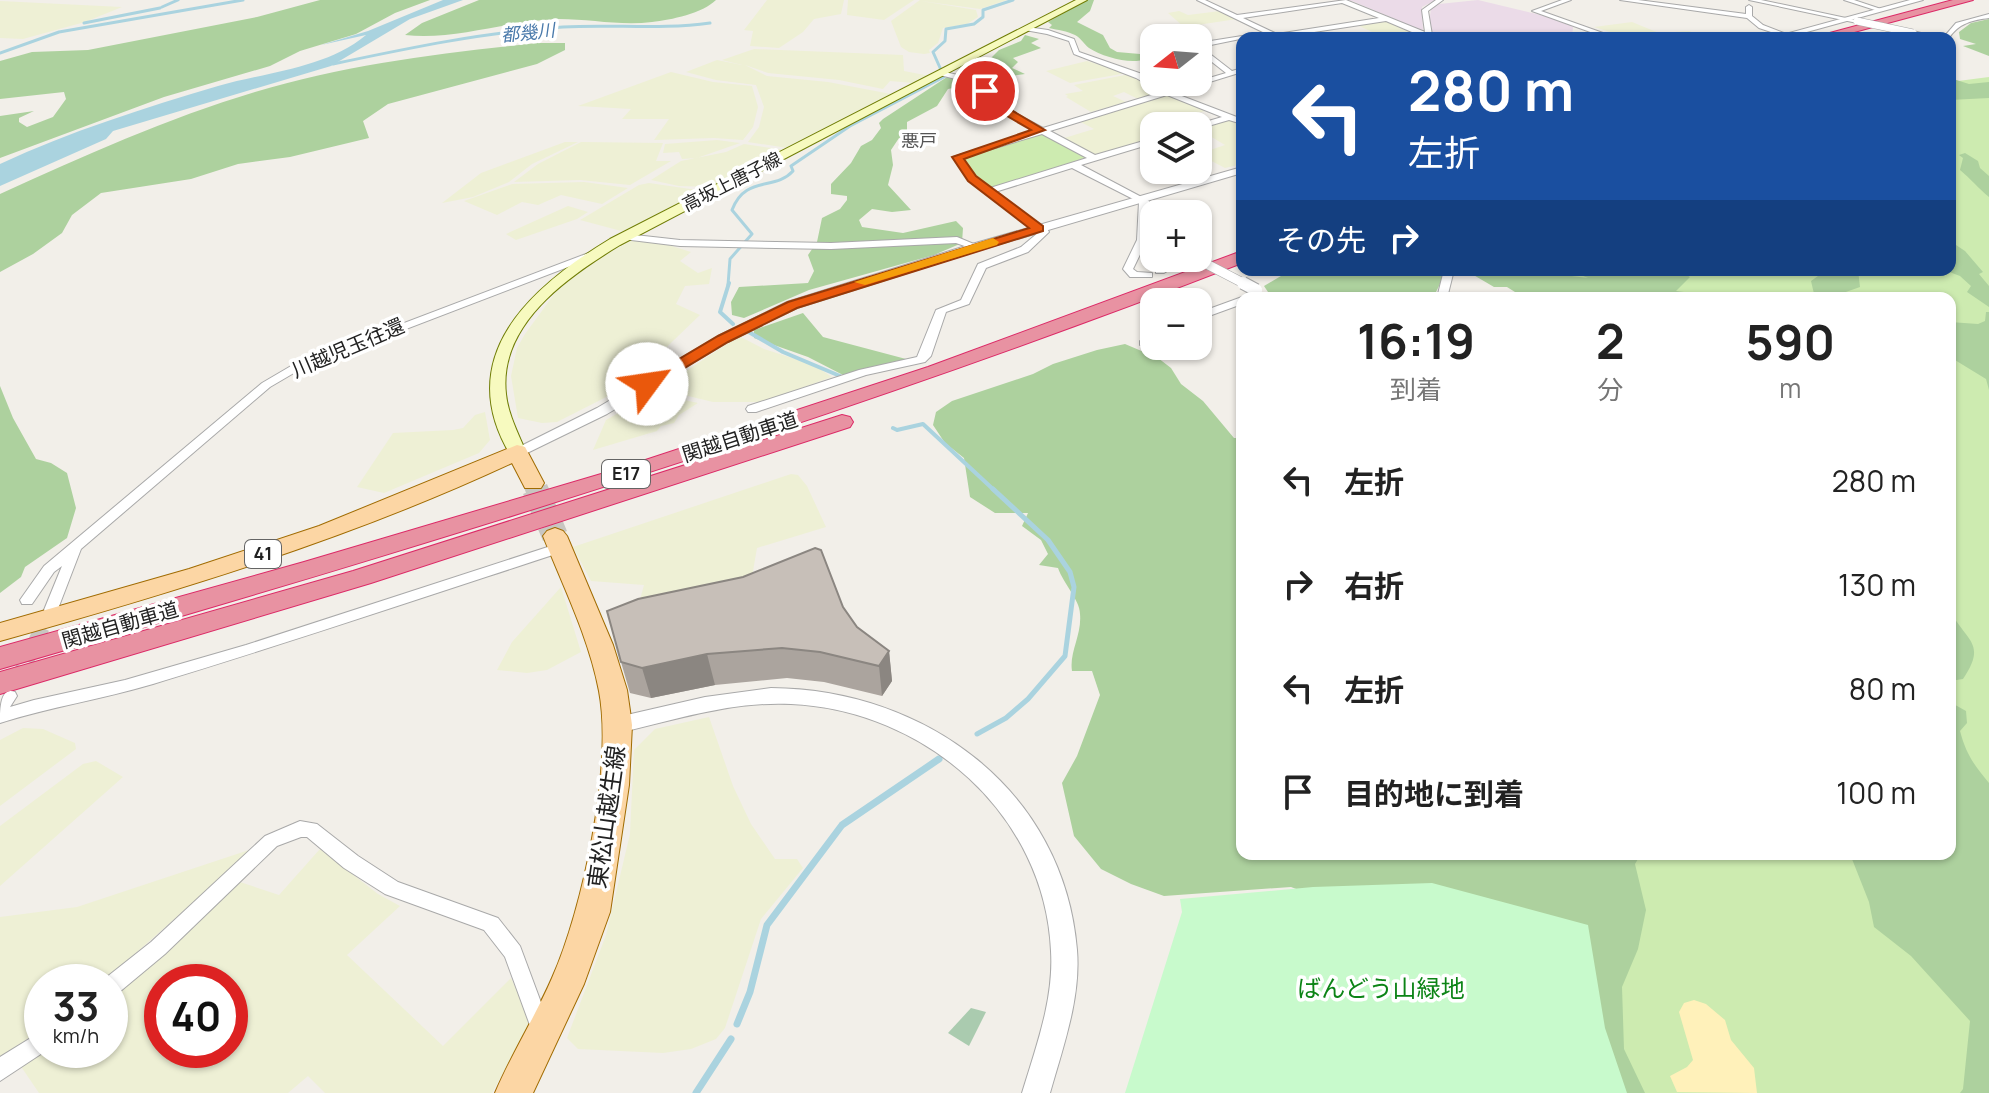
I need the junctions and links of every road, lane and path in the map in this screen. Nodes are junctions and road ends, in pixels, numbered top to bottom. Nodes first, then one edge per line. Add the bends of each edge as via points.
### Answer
1 (1083, 0) edge
2 (1200, 0) edge
3 (1440, 0) edge
4 (1568, 0) edge
5 (1623, 0) edge
6 (1752, 0) edge
7 (1847, 0) edge
8 (1919, 0) edge
9 (1967, 0) edge
10 (1989, 3) edge
11 (1878, 9) junction
12 (1749, 16) junction
13 (1989, 16) edge
14 (1237, 17) junction
15 (1842, 18) junction
16 (1387, 19) junction
17 (1027, 29) junction
18 (1267, 32) edge
19 (1301, 32) edge
20 (1417, 32) edge
21 (1429, 32) edge
22 (1596, 32) edge
23 (1776, 32) edge
24 (1796, 32) edge
25 (1841, 32) edge
26 (1875, 32) edge
27 (1908, 32) edge
28 (1949, 32) edge
29 (1236, 39) edge
30 (1212, 43) edge
31 (1212, 57) edge
32 (1236, 72) edge
33 (943, 73) junction
34 (1231, 73) junction
35 (1140, 77) edge
36 (1212, 79) edge
37 (1153, 96) edge
38 (1176, 96) edge
39 (1230, 117) junction
40 (1236, 120) edge
41 (1212, 123) edge
42 (1040, 130) junction
43 (1140, 144) edge
44 (1094, 158) junction
45 (1073, 165) junction
46 (1236, 172) edge
47 (989, 191) junction
48 (1142, 198) junction
49 (1040, 228) junction
50 (626, 237) junction
51 (976, 247) junction
52 (599, 252) junction
53 (1236, 259) edge
54 (1212, 268) edge
55 (1148, 275) dead end
56 (1250, 289) edge
57 (1212, 295) edge
58 (1236, 297) edge
59 (1212, 309) edge
60 (1140, 314) edge
61 (752, 409) dead end
62 (517, 452) junction
63 (533, 483) tunnel mouth
64 (558, 542) joint
65 (76, 547) junction
66 (27, 600) dead end
67 (51, 610) tunnel mouth
68 (0, 632) edge
69 (0, 658) edge
70 (3, 696) edge
71 (0, 717) edge
72 (618, 725) junction
73 (128, 972) edge
74 (543, 1036) junction
75 (24, 1053) edge
76 (0, 1070) edge
77 (514, 1093) edge
78 (1036, 1093) edge

1 - 17 main road, 高坂上唐子線
2 - 14 street
3 - 21 street via 1425,10
4 - 22 street via 1535,11
5 - 12 street
6 - 12 street
6 - 15 street
7 - 11 street
8 - 11 street
9 - 25 highway
10 - 26 highway
11 - 15 street
12 - 23 street
13 - 28 street via 1966,20
14 - 16 street via 1343,1
14 - 18 street
15 - 24 street
15 - 27 street, bridge
16 - 19 street
16 - 20 street
17 - 33 main road, 高坂上唐子線
17 - 35 street via 1061,35 1072,40 1074,51 1082,56
29 - 30 street
31 - 34 street
32 - 34 street
33 - 42 street via 982,83 986,100
33 - 50 main road, 高坂上唐子線
34 - 36 street
37 - 42 street
38 - 39 street
39 - 40 street
39 - 41 street
42 - 44 street
42 - 47 street via 957,157 972,179
43 - 44 street
44 - 45 street
45 - 47 street
45 - 48 street
46 - 48 street
47 - 49 street
48 - 49 street
48 - 55 street via 1142,240 1128,269 1134,275
49 - 51 street
49 - 61 street via 1044,232 1039,240 982,266 965,302 941,310 921,360 863,372
50 - 51 street via 831,246 946,239
50 - 52 main road, 高坂上唐子線
51 - 62 street via 776,312 602,411
52 - 62 main road, 高坂上唐子線 via 554,284 510,336 497,386
52 - 65 street, 川越児玉往還 via 295,368 266,385
53 - 69 highway, 関越自動車道 / E17 via 887,389 710,447 354,558
54 - 56 street, bridge
56 - 57 highway
58 - 59 street
60 - 70 highway, 関越自動車道 / E17 via 720,464
62 - 63 main road
62 - 68 main road, 41 via 409,501 298,542
64 - 71 street via 250,649
64 - 72 main road, 東松山越生線 via 600,645
65 - 66 street, 川越児玉往還 via 49,569
65 - 67 street
72 - 74 main road, 東松山越生線 via 611,814 594,912
72 - 78 street via 735,700 820,699 883,713 942,742 976,769 1014,810 1038,847 1060,912 1064,952 1059,1008
73 - 74 street via 271,841 311,829 392,888 491,924 513,952
74 - 77 main road, 東松山越生線
75 - 76 street

